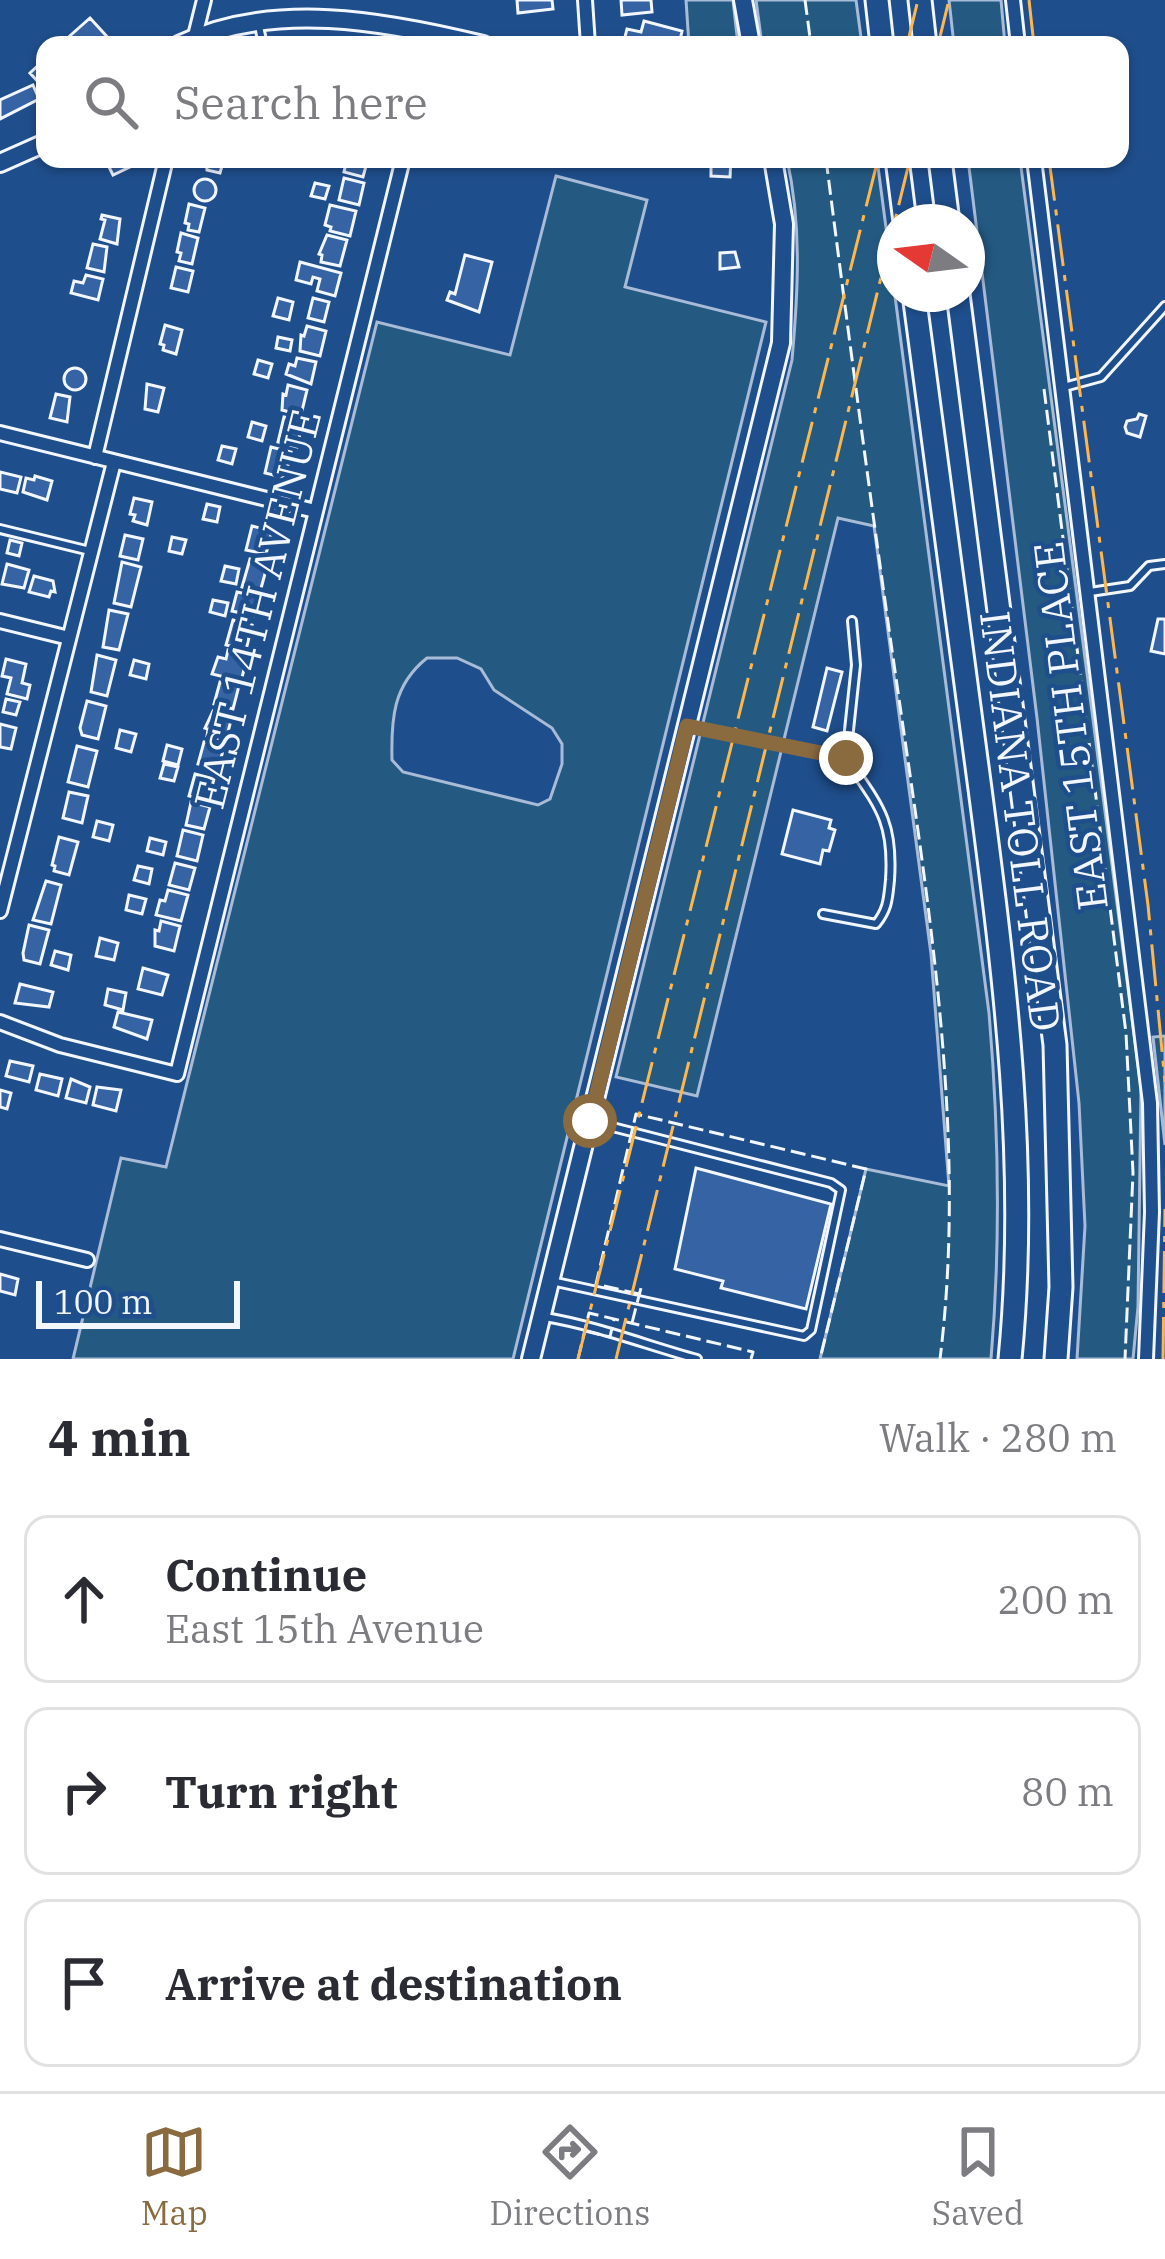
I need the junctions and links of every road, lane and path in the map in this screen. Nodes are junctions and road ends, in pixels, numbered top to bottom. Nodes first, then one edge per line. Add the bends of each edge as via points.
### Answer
1 (204, 0) edge
2 (585, 0) edge
3 (743, 0) edge
4 (877, 0) edge
5 (920, 0) edge
6 (1013, 0) edge
7 (258, 16) junction
8 (191, 36) edge
9 (205, 36) edge
10 (261, 36) edge
11 (422, 36) edge
12 (587, 36) edge
13 (749, 36) edge
14 (881, 36) edge
15 (924, 36) edge
16 (1017, 36) edge
17 (36, 146) edge
18 (0, 163) edge
19 (164, 168) edge
20 (401, 168) edge
21 (775, 168) edge
22 (898, 168) edge
23 (941, 168) edge
24 (1035, 168) edge
25 (903, 204) edge
26 (946, 204) edge
27 (1165, 306) edge
28 (916, 312) edge
29 (960, 312) edge
30 (1063, 388) junction
31 (0, 433) edge
32 (95, 457) junction
33 (114, 462) junction
34 (315, 511) junction
35 (0, 529) edge
36 (91, 552) junction
37 (1165, 564) edge
38 (1087, 593) junction
39 (0, 621) edge
40 (852, 621) dead end
41 (69, 638) junction
42 (687, 726) junction
43 (846, 758) junction
44 (0, 911) edge
45 (823, 914) dead end
46 (0, 1022) edge
47 (590, 1121) junction
48 (0, 1239) edge
49 (87, 1260) dead end
50 (550, 1281) junction
51 (542, 1316) junction
52 (531, 1359) edge
53 (697, 1359) edge
54 (1010, 1359) edge
55 (1056, 1359) edge
56 (1146, 1359) edge

1 - 8 street
2 - 12 street
3 - 13 street
4 - 14 highway
5 - 15 highway
6 - 16 street
7 - 9 street
7 - 10 lane
7 - 11 street via 341,13
17 - 18 street
19 - 32 street
20 - 34 street, EAST 14TH AVENUE
21 - 42 street via 784,224 781,343
22 - 25 highway
23 - 26 highway
24 - 30 street, EAST 15TH PLACE
27 - 30 lane via 1101,377
28 - 54 highway, INDIANA TOLL ROAD via 1016,1101
29 - 55 highway, INDIANA TOLL ROAD via 1055,1045
30 - 38 street, EAST 15TH PLACE
31 - 32 street
32 - 33 street
33 - 34 street
33 - 36 street
34 - 46 street, EAST 14TH AVENUE via 177,1074 60,1046
35 - 36 lane
36 - 41 street
37 - 38 lane via 1149,566 1130,586
38 - 56 street, EAST 15TH PLACE via 1150,1103
39 - 41 street
40 - 43 lane
41 - 44 street
42 - 43 lane
42 - 47 street
43 - 45 lane via 889,825 887,910 876,924
47 - 50 street
47 - 50 lane via 841,1190 812,1330 804,1336
48 - 49 street
50 - 51 street
51 - 52 street
51 - 53 lane

